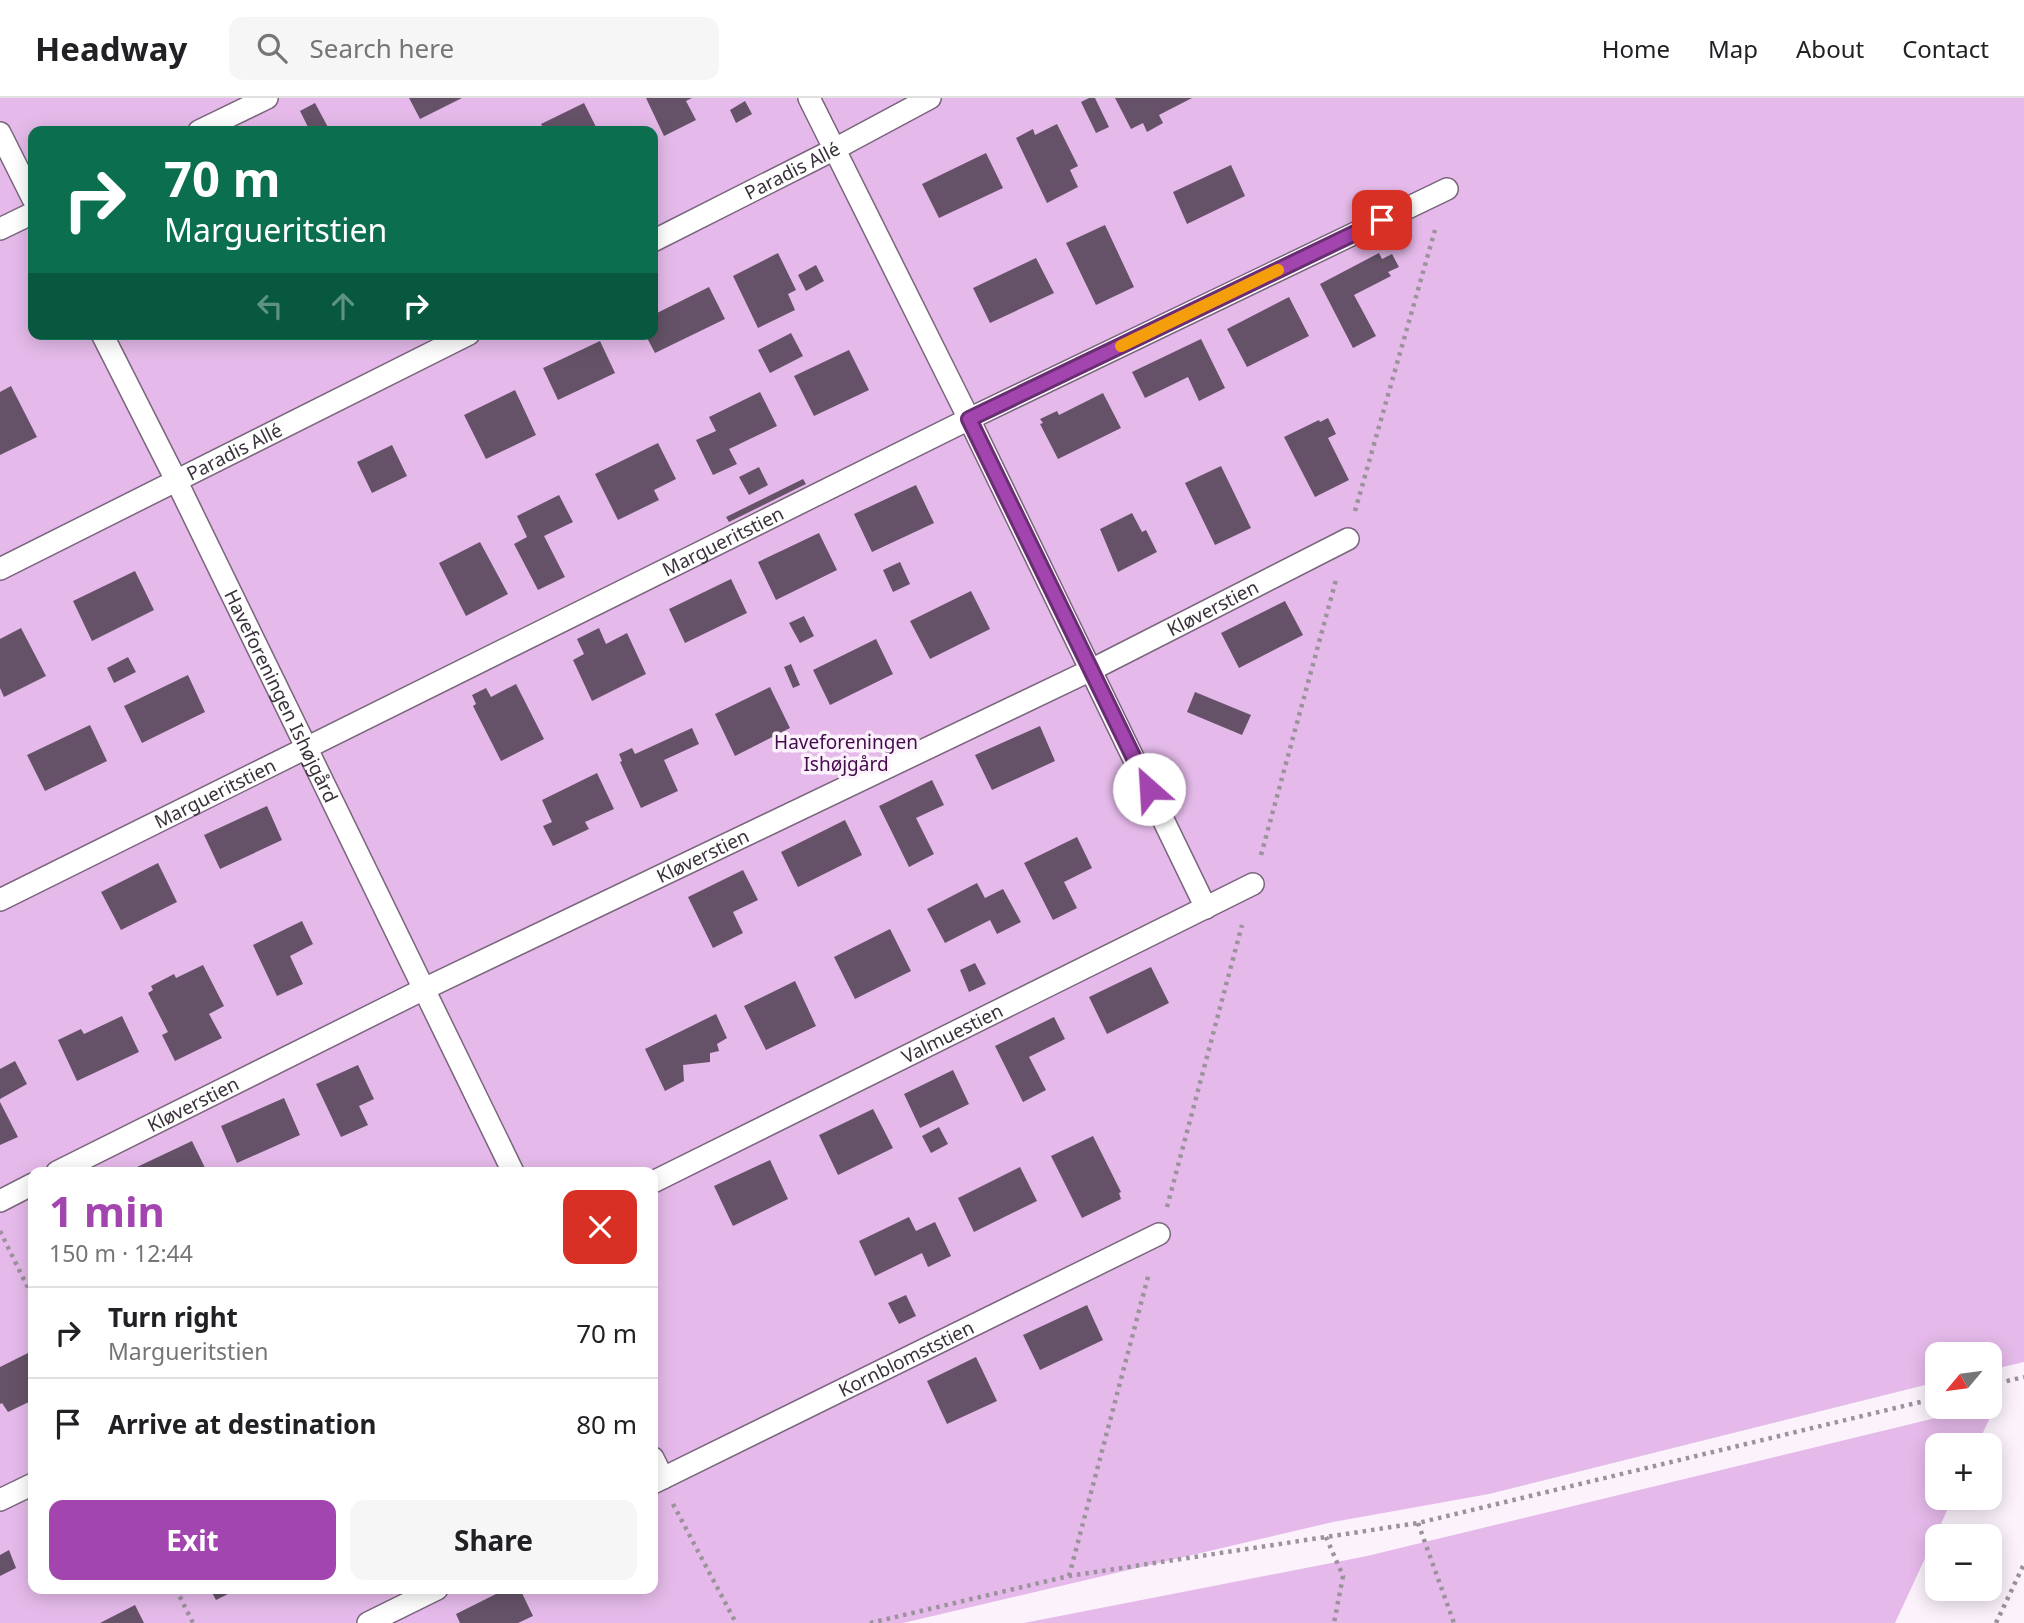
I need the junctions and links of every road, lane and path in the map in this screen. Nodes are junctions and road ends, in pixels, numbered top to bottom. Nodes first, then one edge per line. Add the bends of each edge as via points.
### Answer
1 (267, 98) edge
2 (808, 98) edge
3 (930, 98) edge
4 (210, 126) edge
5 (0, 133) edge
6 (833, 150) junction
7 (28, 189) edge
8 (1447, 189) dead end
9 (28, 215) edge
10 (0, 229) edge
11 (658, 239) edge
12 (105, 340) edge
13 (457, 340) edge
14 (969, 419) junction
15 (177, 482) junction
16 (1348, 539) dead end
17 (0, 569) edge
18 (1091, 670) junction
19 (307, 748) junction
20 (1253, 884) dead end
21 (0, 901) edge
22 (1206, 908) junction
23 (424, 989) junction
24 (67, 1167) edge
25 (511, 1167) edge
26 (658, 1180) edge
27 (28, 1187) edge
28 (0, 1201) edge
29 (0, 1231) edge
30 (1159, 1234) dead end
31 (28, 1288) edge
32 (2024, 1377) edge
33 (2002, 1382) edge
34 (1925, 1401) edge
35 (658, 1481) edge
36 (28, 1486) edge
37 (0, 1500) edge
38 (1418, 1523) junction
39 (1326, 1537) junction
40 (2024, 1564) edge
41 (178, 1594) edge
42 (427, 1594) edge
43 (193, 1623) edge
44 (368, 1623) edge
45 (736, 1623) edge
46 (870, 1623) edge
47 (1334, 1623) edge
48 (1454, 1623) edge
49 (1996, 1623) edge

1 - 4 lane
2 - 6 lane
3 - 6 lane, Paradis Allé
5 - 7 lane
6 - 11 lane, Paradis Allé
6 - 14 lane
8 - 14 lane, Margueritstien
9 - 10 lane
12 - 15 lane, Haveforeningen Ishøjgård
13 - 15 lane, Paradis Allé
14 - 18 lane
14 - 19 lane, Margueritstien
15 - 17 lane, Paradis Allé
15 - 19 lane, Haveforeningen Ishøjgård
16 - 18 lane, Kløverstien
18 - 22 lane
18 - 23 lane, Kløverstien
19 - 21 lane, Margueritstien
19 - 23 lane, Haveforeningen Ishøjgård
20 - 22 lane, Valmuestien
22 - 26 lane, Valmuestien
23 - 24 lane, Kløverstien
23 - 25 lane, Haveforeningen Ishøjgård
27 - 28 lane
29 - 31 path
30 - 35 lane, Kornblomststien
32 - 33 path
34 - 38 path
35 - 45 path
36 - 37 lane
38 - 39 path
38 - 48 path
39 - 46 path via 1069,1576
39 - 47 path via 1343,1576
40 - 49 path
41 - 43 path
42 - 44 lane

